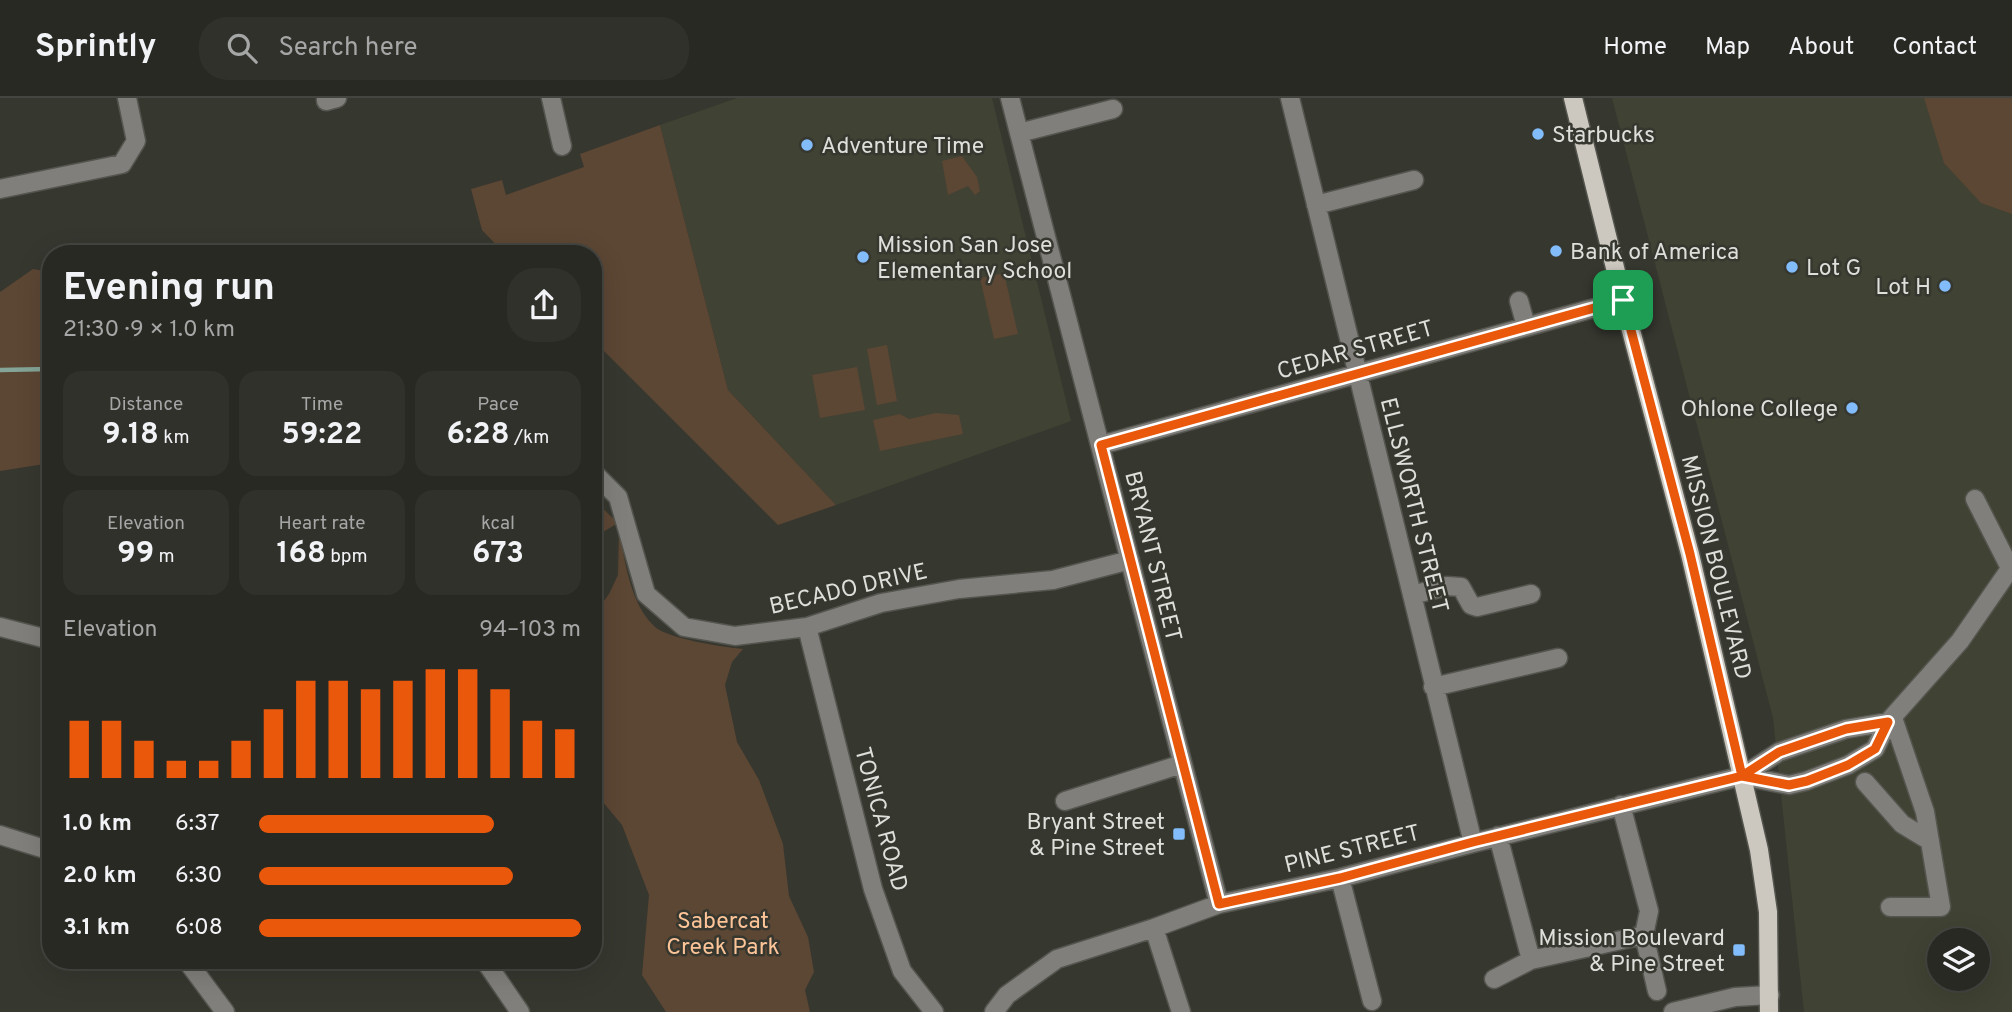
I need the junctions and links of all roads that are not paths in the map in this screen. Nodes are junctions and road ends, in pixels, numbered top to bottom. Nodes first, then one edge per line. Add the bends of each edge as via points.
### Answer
1 (127, 98) edge
2 (551, 98) edge
3 (1010, 98) edge
4 (1290, 98) edge
5 (1573, 98) edge
6 (1113, 109) dead end
7 (1019, 134) junction
8 (562, 146) dead end
9 (1414, 180) dead end
10 (0, 189) edge
11 (1316, 205) junction
12 (1623, 300) junction
13 (1519, 301) dead end
14 (1525, 326) junction
15 (1357, 374) junction
16 (1101, 445) junction
17 (602, 481) edge
18 (1975, 499) dead end
19 (1130, 560) junction
20 (2011, 567) edge
21 (1531, 594) dead end
22 (1412, 595) junction
23 (0, 627) edge
24 (807, 627) junction
25 (42, 638) edge
26 (1558, 658) dead end
27 (1433, 687) junction
28 (1891, 720) junction
29 (1182, 764) junction
30 (1742, 776) junction
31 (1865, 782) dead end
32 (1065, 801) dead end
33 (1621, 805) junction
34 (0, 835) edge
35 (1498, 836) junction
36 (1930, 841) junction
37 (1473, 842) junction
38 (42, 848) edge
39 (1340, 878) junction
40 (1219, 904) junction
41 (1890, 907) dead end
42 (1154, 928) junction
43 (1644, 936) junction
44 (1531, 960) junction
45 (193, 969) edge
46 (490, 969) edge
47 (1494, 979) dead end
48 (1657, 991) dead end
49 (1372, 1001) dead end
50 (1770, 1004) edge
51 (225, 1012) edge
52 (520, 1012) edge
53 (934, 1012) edge
54 (995, 1012) edge
55 (1181, 1012) edge
56 (1673, 1012) edge

1 - 10 street via 136,141 122,164
2 - 8 street
3 - 7 street, BRYANT STREET
4 - 11 street, ELLSWORTH STREET
5 - 12 main road, MISSION BOULEVARD
6 - 7 street
7 - 16 street, BRYANT STREET
9 - 11 street
11 - 15 street, ELLSWORTH STREET
12 - 14 street, CEDAR STREET
12 - 30 main road, MISSION BOULEVARD
13 - 14 street
14 - 15 street, CEDAR STREET
15 - 16 street, CEDAR STREET
15 - 22 street, ELLSWORTH STREET
16 - 19 street, BRYANT STREET
17 - 24 street, BECADO DRIVE via 618,497 646,594 684,627 735,636
18 - 20 street
19 - 24 street, BECADO DRIVE via 1053,580 959,589 881,603
19 - 29 street, BRYANT STREET
20 - 28 street via 1960,641
21 - 22 street via 1477,607 1461,587
22 - 27 street, ELLSWORTH STREET
23 - 25 street
24 - 53 street, TONICA ROAD via 873,889 902,971
26 - 27 street
27 - 37 street, ELLSWORTH STREET
28 - 30 street via 1846,729 1779,752
28 - 30 street via 1875,749 1807,781 1789,785
28 - 36 street via 1925,812
29 - 32 street
29 - 40 street, BRYANT STREET
30 - 33 street, PINE STREET
30 - 50 main road, MISSION BOULEVARD via 1768,912
31 - 36 street via 1902,824
33 - 35 street, PINE STREET
33 - 43 street via 1649,911
34 - 38 street
35 - 37 street, PINE STREET
35 - 44 street
36 - 41 street via 1941,907
37 - 39 street, PINE STREET
39 - 40 street, PINE STREET
39 - 49 street
40 - 42 street, PINE STREET
42 - 54 street, PINE STREET via 1057,959 1007,995
42 - 55 street
43 - 44 street
43 - 48 street
44 - 47 street
45 - 51 street
46 - 52 street
50 - 56 street via 1735,997

